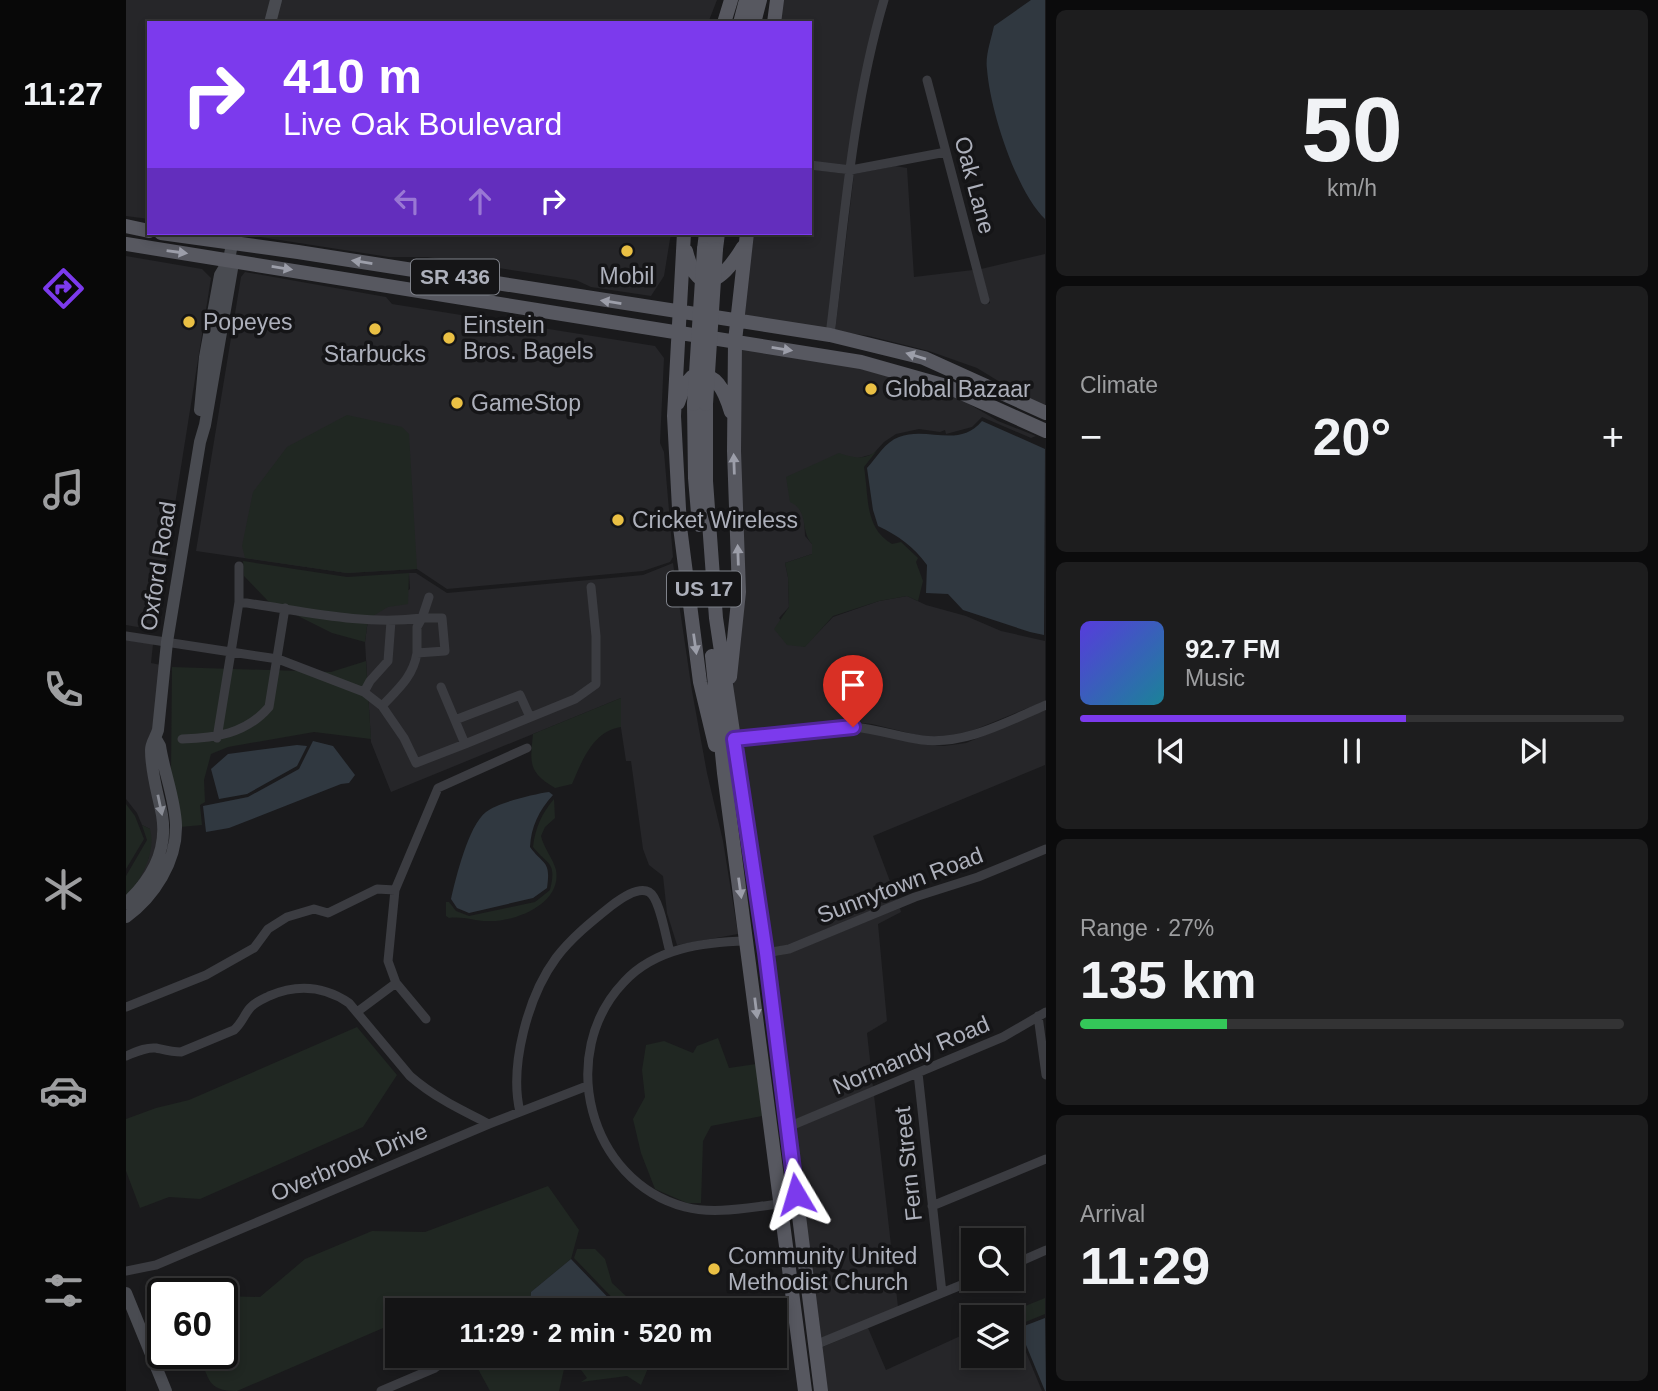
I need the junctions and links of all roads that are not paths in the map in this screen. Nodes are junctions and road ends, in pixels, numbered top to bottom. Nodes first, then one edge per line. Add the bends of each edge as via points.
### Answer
1 (276, 0) edge
2 (731, 0) edge
3 (746, 0) edge
4 (760, 0) edge
5 (777, 0) edge
6 (884, 0) edge
7 (271, 21) edge
8 (725, 21) edge
9 (741, 21) edge
10 (755, 21) edge
11 (775, 21) edge
12 (927, 80) dead end
13 (946, 152) junction
14 (812, 165) edge
15 (851, 170) junction
16 (126, 226) edge
17 (147, 231) edge
18 (190, 235) edge
19 (706, 235) edge
20 (717, 235) edge
21 (747, 237) edge
22 (233, 238) edge
23 (684, 238) edge
24 (126, 244) edge
25 (710, 249) junction
26 (229, 260) junction
27 (405, 270) junction
28 (402, 287) junction
29 (985, 300) dead end
30 (678, 312) junction
31 (739, 322) junction
32 (677, 331) junction
33 (830, 335) junction
34 (735, 341) junction
35 (700, 404) junction
36 (1017, 410) junction
37 (1045, 413) edge
38 (674, 414) junction
39 (734, 420) junction
40 (1045, 431) edge
41 (239, 566) dead end
42 (591, 587) dead end
43 (429, 597) dead end
44 (239, 602) junction
45 (285, 608) junction
46 (422, 618) junction
47 (391, 621) junction
48 (126, 636) edge
49 (167, 642) junction
50 (230, 652) junction
51 (417, 653) junction
52 (278, 659) junction
53 (442, 687) dead end
54 (364, 692) junction
55 (727, 696) junction
56 (1045, 705) edge
57 (382, 706) junction
58 (530, 717) junction
59 (455, 720) junction
60 (217, 737) junction
61 (156, 739) junction
62 (182, 739) dead end
63 (734, 739) junction
64 (465, 744) junction
65 (527, 748) dead end
66 (724, 773) junction
67 (1045, 849) edge
68 (395, 890) junction
69 (126, 903) edge
70 (126, 917) edge
71 (745, 921) junction
72 (747, 941) junction
73 (670, 952) junction
74 (766, 953) junction
75 (396, 983) junction
76 (126, 1007) edge
77 (357, 1012) junction
78 (1042, 1014) edge
79 (426, 1019) dead end
80 (126, 1056) edge
81 (918, 1073) junction
82 (1045, 1075) edge
83 (587, 1086) junction
84 (767, 1094) junction
85 (520, 1112) junction
86 (489, 1124) junction
87 (788, 1127) junction
88 (1045, 1159) edge
89 (780, 1204) junction
90 (932, 1206) junction
91 (801, 1230) junction
92 (1045, 1250) edge
93 (1024, 1260) edge
94 (126, 1271) edge
95 (789, 1271) junction
96 (961, 1285) edge
97 (126, 1293) edge
98 (943, 1293) junction
99 (815, 1345) junction
100 (801, 1360) junction
101 (432, 1368) edge
102 (166, 1391) edge
103 (381, 1391) edge
104 (804, 1391) edge
105 (815, 1391) edge
106 (821, 1391) edge

1 - 7 street
2 - 8 main road
3 - 9 main road
4 - 10 main road
5 - 11 main road
6 - 15 street
12 - 13 street, Oak Lane
13 - 15 street
13 - 29 street, Oak Lane
14 - 15 street
15 - 33 street
16 - 17 main road
18 - 22 main road, SR 436
19 - 25 main road, US 17
20 - 25 main road, US 17
21 - 23 main road via 724,274 708,281 693,271
21 - 31 main road
22 - 26 street, Oxford Road
27 -> 22 main road, SR 436
23 - 30 main road
24 -> 26 main road, SR 436
25 - 35 main road, US 17, bridge
26 -> 28 main road, SR 436
26 - 49 street, Oxford Road via 220,275 205,357 200,442
27 - 28 street
30 -> 27 main road, SR 436
28 - 32 main road, SR 436
30 - 31 main road, SR 436
30 - 32 main road
31 - 33 main road, SR 436
31 - 34 main road
32 - 34 main road, SR 436
32 - 38 main road
36 -> 33 main road, SR 436 via 924,358
34 -> 36 main road, SR 436 via 903,372
34 - 39 main road
35 - 55 main road, US 17 via 711,565
35 - 66 main road, US 17 via 695,478
36 - 37 main road, SR 436
36 - 40 main road, SR 436
38 - 39 main road via 684,386 703,374 720,387
38 -> 66 main road via 680,527 700,682
55 -> 39 main road via 739,592
41 - 44 street
42 - 58 street via 596,636 592,655 604,668 589,691
43 - 46 street
44 - 45 street
44 - 50 street
45 - 47 street
45 - 52 street
46 - 47 street
46 - 51 street via 417,627
46 - 51 street via 442,618 445,651
47 - 54 street via 388,662
48 - 49 street
49 - 50 street
49 - 61 street, Oxford Road
50 - 52 street
50 - 60 street
51 - 57 street via 409,678
52 - 54 street
52 - 60 street via 269,707 262,716
53 - 59 street
54 - 57 street
55 - 63 main road, US 17
56 - 63 street via 966,738 944,741 853,727
57 - 64 street via 416,763
58 - 59 street via 520,695
58 - 64 street
59 - 64 street
60 - 62 street
61 -> 69 street, Oxford Road via 151,746 162,817 160,854 140,890
61 - 70 street, Oxford Road via 174,811 175,840 162,876 144,902
63 - 74 main road, US 17
65 - 68 street via 438,788
66 -> 71 main road, US 17
67 - 74 street, Sunnytown Road via 789,949
68 - 75 street via 388,961
68 - 76 street via 377,888 328,913 314,909 287,917 242,955 206,975
71 - 72 main road, US 17
71 - 74 main road via 755,943
72 - 73 street
72 -> 84 main road, US 17
73 - 83 street via 624,982 606,1007 594,1031
73 - 85 street via 655,897 648,891 640,890 616,903 580,932 556,959 531,1007 518,1073
74 - 87 main road, US 17
75 - 77 street
75 - 79 street
77 - 80 street via 338,995 299,987 258,1001 234,1030 181,1052 144,1048
77 - 86 street via 422,1086
78 - 81 street, Normandy Road via 1003,1037
78 - 82 street
81 - 87 street, Normandy Road
81 - 90 street, Fern Street
83 - 85 street, Overbrook Drive
83 - 89 street via 592,1112 611,1155 654,1193 698,1210
84 - 87 main road
84 - 89 main road, US 17
85 - 86 street, Overbrook Drive
86 - 94 street, Overbrook Drive via 160,1263
87 - 91 main road, US 17
88 - 90 street
89 - 91 main road
89 - 95 main road, US 17
90 - 98 street, Fern Street
91 - 99 main road, US 17
92 - 93 street
95 - 99 main road via 800,1295 807,1335
95 - 100 main road, US 17
96 - 98 street
97 - 102 street
98 - 99 street
99 - 106 main road, US 17
100 - 104 main road, US 17
100 - 105 main road via 810,1366
101 - 103 street

